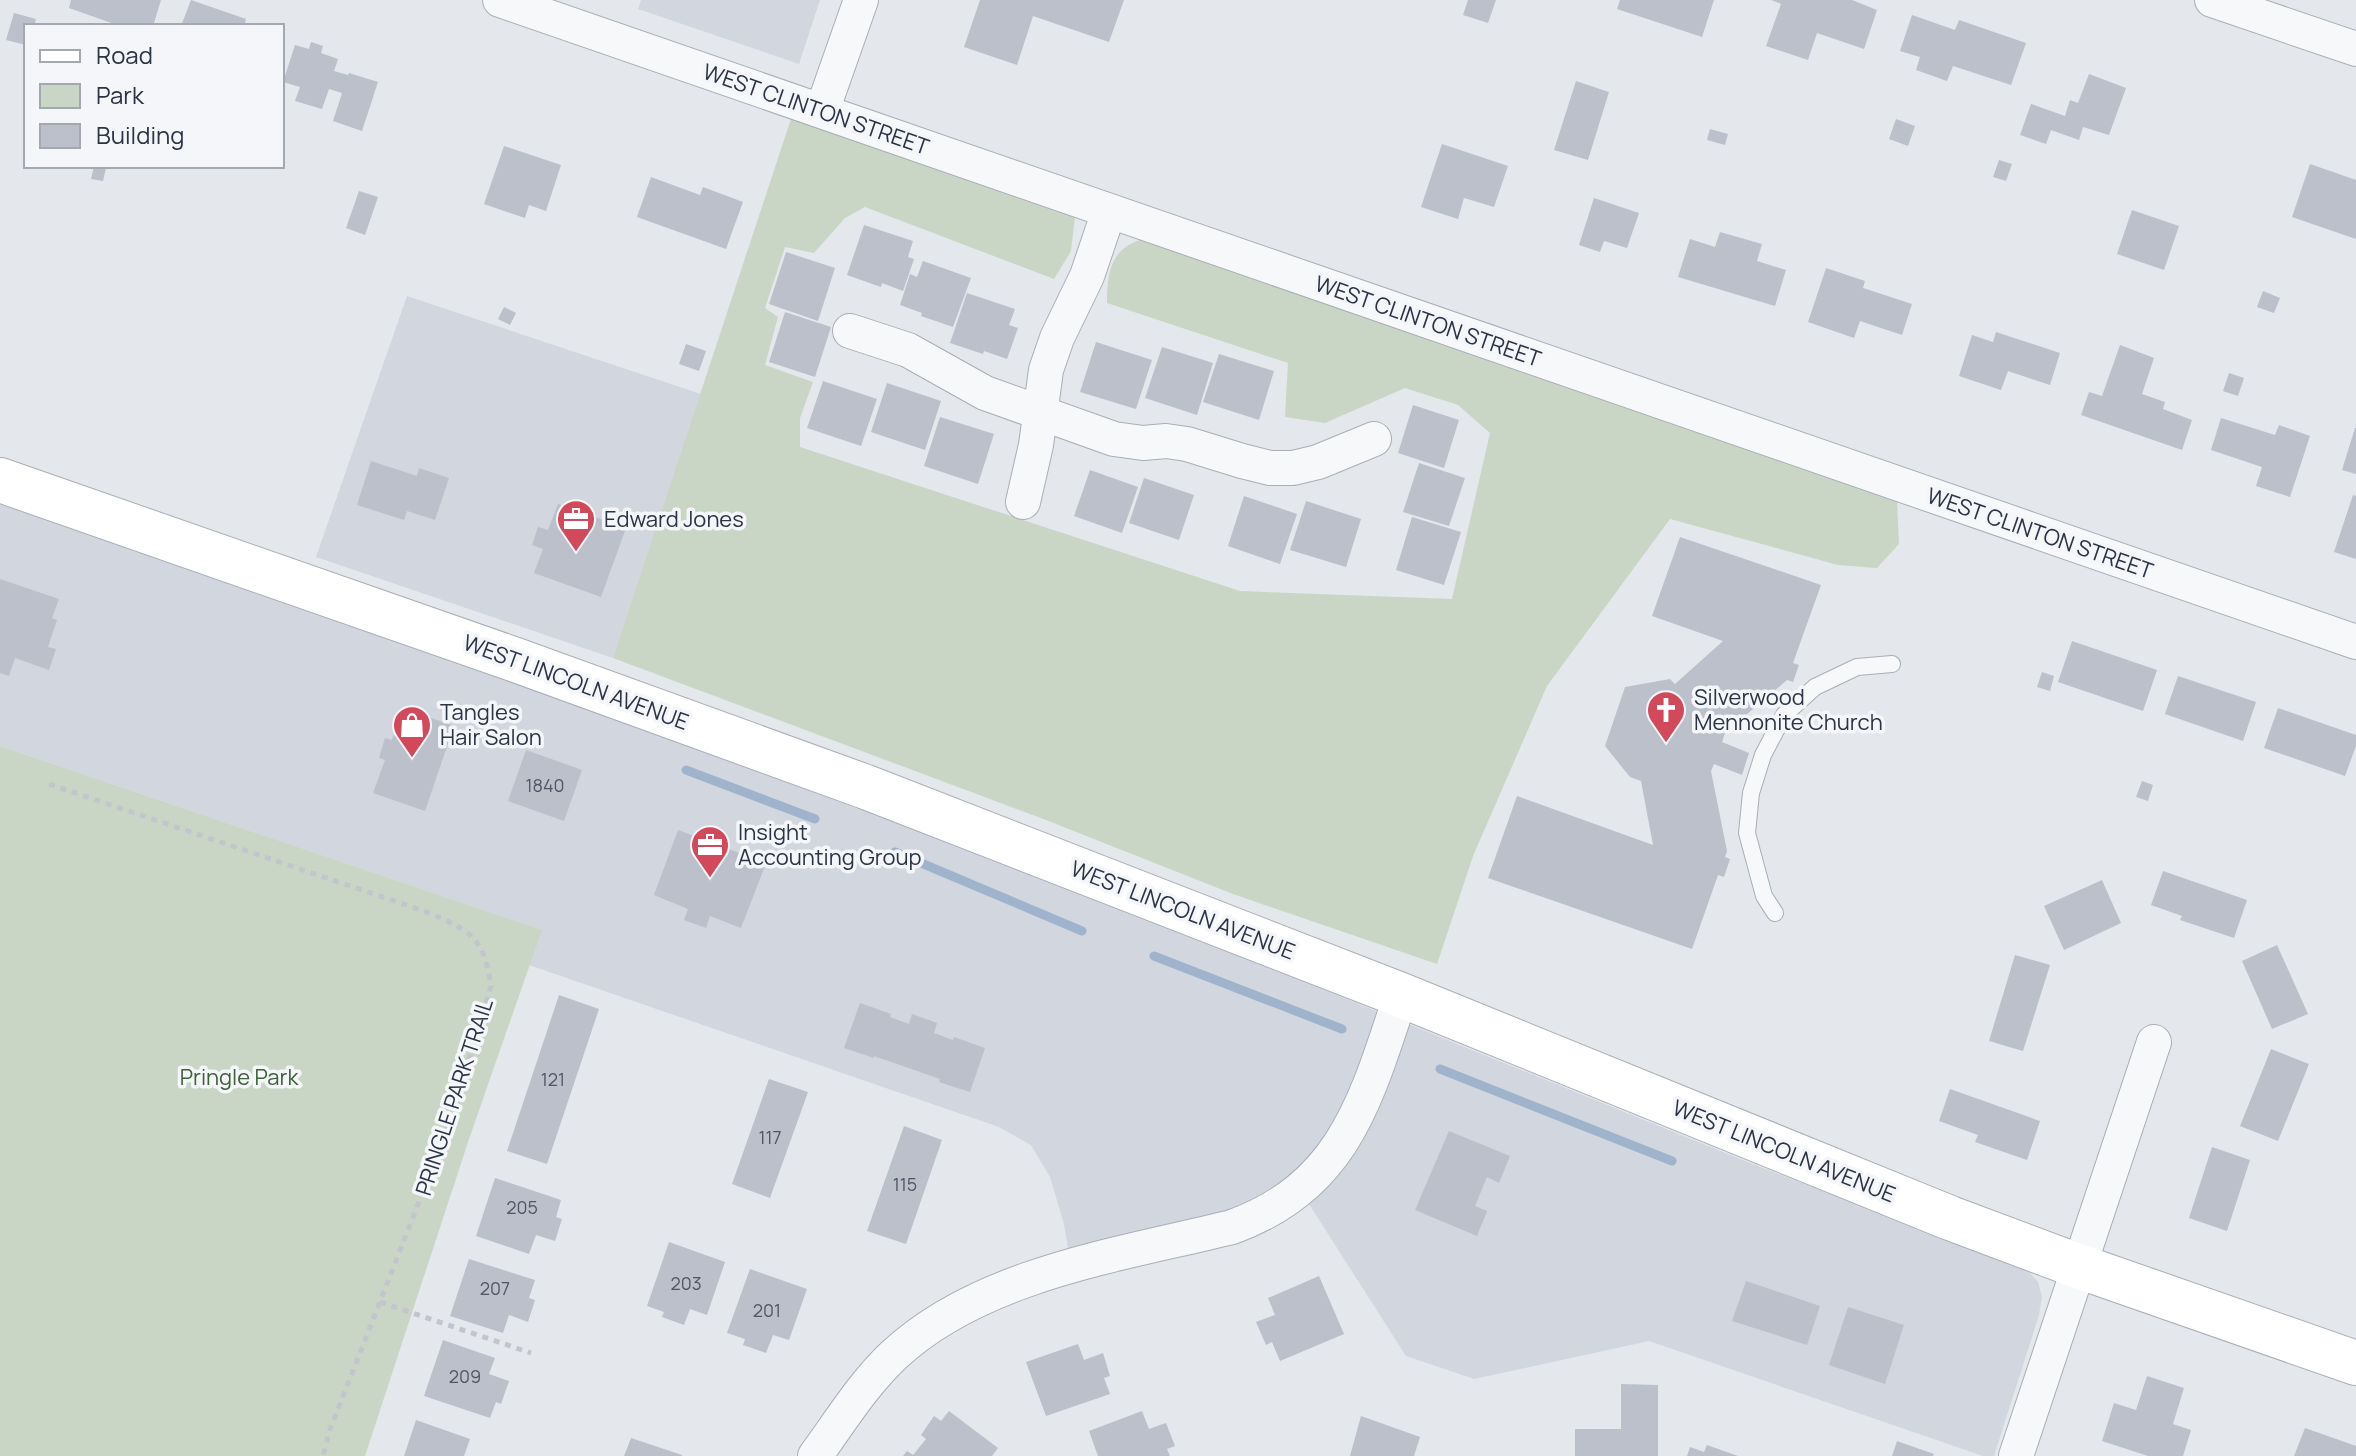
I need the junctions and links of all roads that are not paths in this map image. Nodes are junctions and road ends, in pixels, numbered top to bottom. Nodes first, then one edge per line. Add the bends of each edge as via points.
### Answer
1 (500, 0) edge
2 (861, 0) edge
3 (2212, 0) edge
4 (2262, 8) edge
5 (2356, 49) edge
6 (822, 111) junction
7 (1109, 211) junction
8 (850, 331) dead end
9 (1039, 413) junction
10 (1374, 439) dead end
11 (0, 480) edge
12 (1023, 502) dead end
13 (2356, 642) edge
14 (1892, 664) dead end
15 (1775, 913) dead end
16 (1401, 995) junction
17 (2154, 1042) dead end
18 (2078, 1266) junction
19 (2356, 1363) edge
20 (815, 1456) edge
21 (2016, 1456) edge

1 - 6 street, WEST CLINTON STREET
2 - 6 street
3 - 4 street
4 - 5 street
6 - 7 street, WEST CLINTON STREET
7 - 9 street via 1087,276 1057,338
7 - 13 street, WEST CLINTON STREET
8 - 9 street via 908,350 985,393
9 - 10 street via 1114,439 1187,444 1270,468 1318,462
9 - 12 street
11 - 16 street, WEST LINCOLN AVENUE via 866,787
14 - 15 lane via 1857,667 1815,687 1784,715 1763,755 1751,793 1747,833 1764,896
16 - 18 street, WEST LINCOLN AVENUE
16 - 20 street via 1341,1144 1326,1165 1280,1206 1232,1227 986,1294 894,1355
17 - 18 street
18 - 19 street, WEST LINCOLN AVENUE
18 - 21 street

